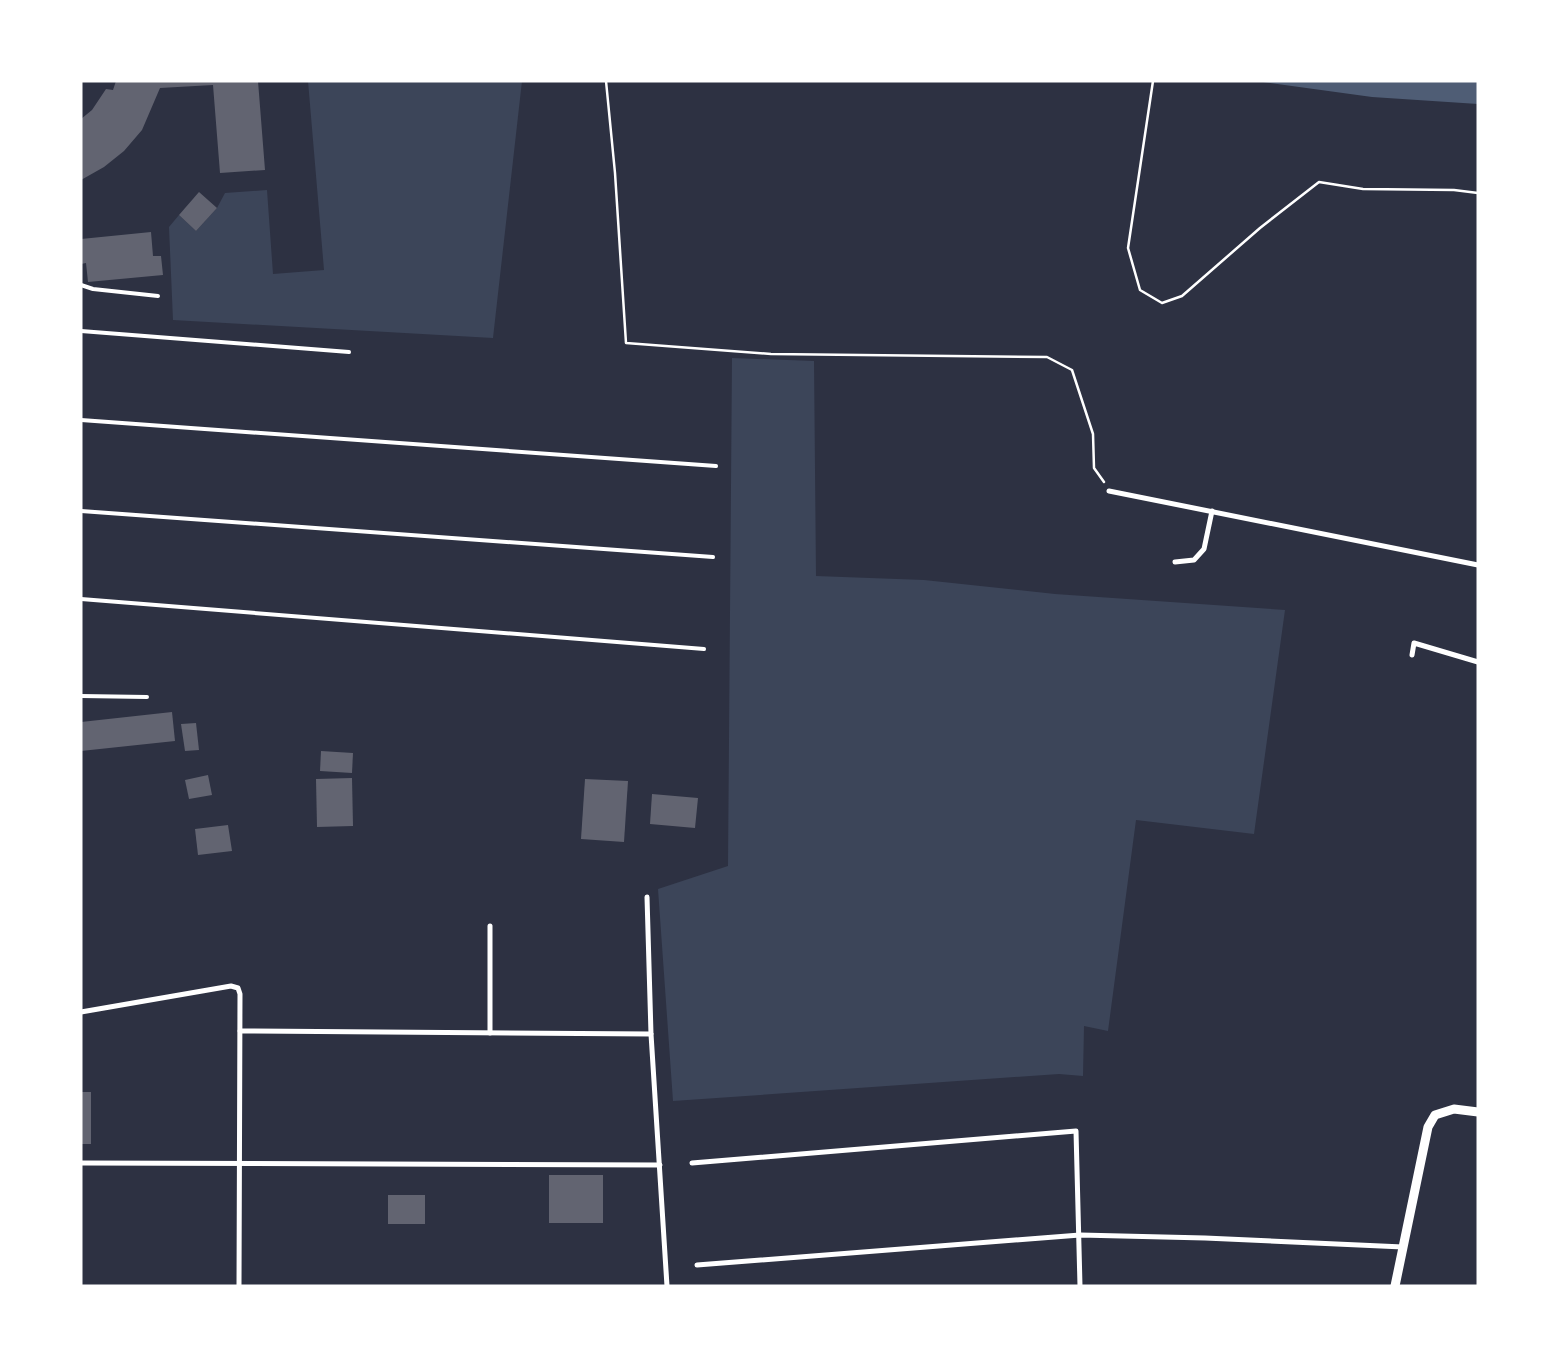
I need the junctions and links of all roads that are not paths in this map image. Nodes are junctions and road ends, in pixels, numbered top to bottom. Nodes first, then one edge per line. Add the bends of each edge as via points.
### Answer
1 (81, 285) edge
2 (158, 296) dead end
3 (81, 331) edge
4 (349, 352) dead end
5 (81, 420) edge
6 (716, 466) dead end
7 (1109, 491) road end
8 (81, 511) edge
9 (1212, 511) junction
10 (713, 557) dead end
11 (1175, 562) dead end
12 (1478, 564) edge
13 (81, 599) edge
14 (704, 649) dead end
15 (1412, 655) dead end
16 (1478, 662) edge
17 (81, 696) edge
18 (147, 697) dead end
19 (647, 897) dead end
20 (490, 926) dead end
21 (81, 1012) edge
22 (240, 1031) junction
23 (490, 1033) junction
24 (651, 1034) junction
25 (1478, 1112) edge
26 (81, 1163) edge
27 (239, 1163) junction
28 (692, 1163) dead end
29 (660, 1165) junction
30 (1080, 1236) junction
31 (1403, 1247) junction
32 (697, 1265) dead end
33 (239, 1286) edge
34 (666, 1286) edge
35 (1080, 1286) edge
36 (1395, 1286) edge

1 - 2 lane
3 - 4 lane
5 - 6 lane
7 - 9 street
8 - 10 lane
9 - 11 street via 1204,549 1194,560
9 - 12 street
13 - 14 lane
15 - 16 street via 1414,643
17 - 18 lane
19 - 24 street
20 - 23 street
21 - 22 street via 231,986 238,988 240,994
22 - 23 street
22 - 27 street
23 - 24 street
24 - 29 street
25 - 31 street via 1454,1109 1435,1115 1431,1121
26 - 27 street
27 - 29 street
27 - 33 street
28 - 30 street via 1076,1131
29 - 34 street
30 - 31 street
30 - 32 street
30 - 35 street
31 - 36 street

